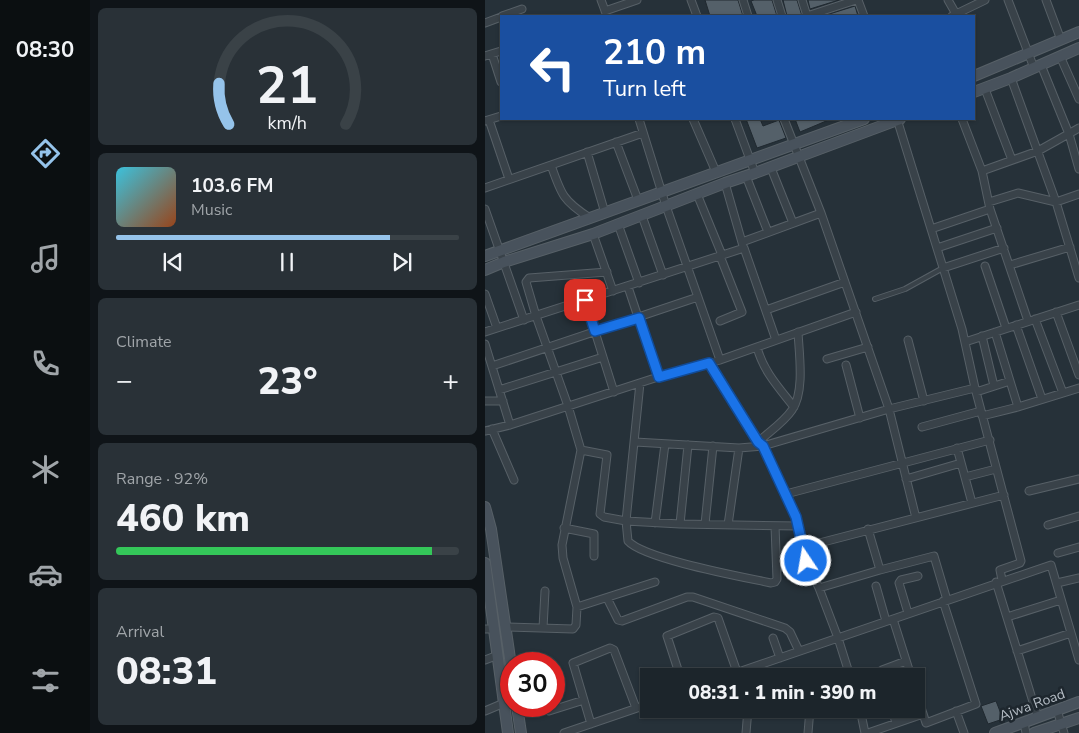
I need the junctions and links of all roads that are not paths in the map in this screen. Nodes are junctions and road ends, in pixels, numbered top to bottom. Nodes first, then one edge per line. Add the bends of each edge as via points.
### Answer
1 (601, 0) edge
2 (637, 0) edge
3 (691, 0) edge
4 (743, 0) edge
5 (777, 0) edge
6 (802, 0) edge
7 (857, 0) edge
8 (948, 0) edge
9 (985, 0) edge
10 (1008, 0) edge
11 (1047, 0) edge
12 (522, 9) dead end
13 (606, 13) edge
14 (505, 15) edge
15 (697, 15) edge
16 (748, 15) edge
17 (782, 15) edge
18 (807, 15) edge
19 (810, 15) edge
20 (864, 15) edge
21 (954, 15) edge
22 (500, 17) edge
23 (485, 23) edge
24 (1079, 32) edge
25 (1061, 40) junction
26 (1079, 48) edge
27 (1029, 54) junction
28 (489, 55) edge
29 (1060, 56) junction
30 (1037, 66) junction
31 (975, 76) edge
32 (1011, 78) junction
33 (500, 80) edge
34 (985, 88) junction
35 (975, 92) edge
36 (1079, 99) edge
37 (500, 116) edge
38 (639, 120) edge
39 (693, 120) edge
40 (735, 120) edge
41 (784, 120) edge
42 (861, 120) edge
43 (895, 120) edge
44 (898, 120) edge
45 (962, 120) edge
46 (487, 121) edge
47 (1079, 128) edge
48 (643, 133) junction
49 (1069, 134) junction
50 (616, 142) junction
51 (795, 144) junction
52 (1038, 151) junction
53 (587, 152) junction
54 (800, 157) junction
55 (750, 160) junction
56 (1012, 160) junction
57 (551, 165) junction
58 (771, 168) junction
59 (1079, 169) edge
60 (982, 171) junction
61 (715, 172) junction
62 (751, 175) junction
63 (509, 179) junction
64 (725, 183) junction
65 (485, 188) edge
66 (661, 192) junction
67 (697, 194) junction
68 (1079, 194) edge
69 (638, 200) junction
70 (1056, 202) junction
71 (990, 205) junction
72 (666, 206) junction
73 (485, 209) edge
74 (605, 213) junction
75 (821, 213) junction
76 (642, 216) junction
77 (590, 218) junction
78 (793, 223) junction
79 (618, 224) junction
80 (997, 228) junction
81 (931, 229) junction
82 (768, 232) junction
83 (593, 234) junction
84 (743, 245) junction
85 (1070, 247) junction
86 (937, 248) junction
87 (1004, 248) junction
88 (500, 251) junction
89 (485, 256) edge
90 (721, 256) junction
91 (504, 262) junction
92 (1010, 265) junction
93 (687, 266) junction
94 (985, 266) dead end
95 (943, 268) junction
96 (485, 270) edge
97 (607, 272) junction
98 (663, 274) junction
99 (1079, 278) edge
100 (845, 282) junction
101 (639, 283) junction
102 (628, 286) junction
103 (613, 291) junction
104 (485, 294) edge
105 (698, 297) junction
106 (585, 300) junction
107 (875, 300) dead end
108 (1078, 307) edge
109 (766, 310) junction
110 (856, 312) junction
111 (1056, 312) junction
112 (536, 316) junction
113 (639, 318) junction
114 (524, 320) junction
115 (1031, 320) junction
116 (721, 321) dead end
117 (1016, 325) junction
118 (497, 328) junction
119 (1006, 328) junction
120 (595, 331) junction
121 (485, 332) edge
122 (798, 332) junction
123 (995, 332) junction
124 (982, 336) junction
125 (776, 340) junction
126 (908, 340) dead end
127 (965, 342) junction
128 (485, 344) edge
129 (547, 347) junction
130 (757, 347) junction
131 (868, 347) junction
132 (603, 357) junction
133 (487, 358) edge
134 (827, 359) dead end
135 (720, 360) junction
136 (709, 363) junction
137 (846, 365) dead end
138 (492, 366) junction
139 (556, 372) junction
140 (1079, 375) edge
141 (659, 377) junction
142 (1010, 381) junction
143 (640, 383) junction
144 (994, 386) junction
145 (1079, 388) edge
146 (499, 390) junction
147 (975, 390) junction
148 (614, 392) junction
149 (1063, 393) junction
150 (1042, 399) junction
151 (485, 401) edge
152 (503, 401) junction
153 (924, 401) junction
154 (568, 406) junction
155 (794, 407) junction
156 (1018, 407) junction
157 (889, 409) junction
158 (982, 414) junction
159 (860, 418) junction
160 (510, 425) junction
161 (922, 427) dead end
162 (488, 430) edge
163 (990, 440) junction
164 (635, 442) junction
165 (665, 444) junction
166 (760, 444) junction
167 (688, 445) junction
168 (713, 446) junction
169 (739, 448) junction
170 (957, 448) junction
171 (581, 450) junction
172 (901, 462) junction
173 (961, 464) junction
174 (996, 469) junction
175 (965, 477) junction
176 (1079, 479) edge
177 (514, 480) dead end
178 (906, 480) junction
179 (1029, 491) dead end
180 (785, 494) junction
181 (1004, 495) junction
182 (972, 503) junction
183 (485, 507) edge
184 (1079, 516) edge
185 (916, 518) junction
186 (627, 521) junction
187 (655, 523) junction
188 (680, 524) junction
189 (705, 524) junction
190 (727, 525) junction
191 (1048, 525) dead end
192 (775, 526) junction
193 (799, 526) junction
194 (564, 528) junction
195 (868, 529) junction
196 (803, 547) junction
197 (1079, 547) edge
198 (1058, 553) dead end
199 (594, 556) dead end
200 (485, 563) edge
201 (879, 570) junction
202 (918, 576) dead end
203 (1079, 578) edge
204 (999, 581) junction
205 (655, 582) dead end
206 (1057, 583) junction
207 (876, 586) dead end
208 (819, 588) junction
209 (545, 591) dead end
210 (607, 598) junction
211 (945, 600) junction
212 (1061, 600) junction
213 (488, 604) edge
214 (502, 604) junction
215 (577, 607) junction
216 (908, 614) junction
217 (1007, 617) junction
218 (890, 620) junction
219 (506, 627) junction
220 (543, 628) junction
221 (489, 629) edge
222 (1071, 633) junction
223 (773, 638) dead end
224 (838, 638) junction
225 (1077, 649) edge
226 (799, 651) junction
227 (1017, 651) junction
228 (509, 652) edge
229 (498, 655) junction
230 (780, 658) junction
231 (485, 660) edge
232 (1079, 660) edge
233 (906, 662) junction
234 (677, 668) edge
235 (736, 668) edge
236 (749, 668) edge
237 (847, 668) edge
238 (888, 668) edge
239 (908, 668) edge
240 (500, 671) edge
241 (584, 700) junction
242 (1079, 702) edge
243 (500, 705) edge
244 (565, 706) edge
245 (640, 707) edge
246 (636, 708) junction
247 (1057, 710) junction
248 (485, 711) edge
249 (956, 711) junction
250 (506, 717) edge
251 (519, 717) edge
252 (747, 718) edge
253 (809, 718) edge
254 (863, 718) edge
255 (895, 718) edge
256 (911, 718) edge
257 (924, 718) edge
258 (1038, 718) junction
259 (1079, 718) edge
260 (897, 723) junction
261 (591, 724) junction
262 (1025, 728) edge
263 (1063, 729) edge
264 (581, 730) edge
265 (508, 733) edge
266 (521, 733) edge
267 (564, 733) edge
268 (746, 733) edge
269 (808, 733) edge
270 (867, 733) edge
271 (964, 733) edge
272 (995, 733) edge
273 (1034, 733) edge

1 - 13 street
2 - 13 street
3 - 15 street
4 - 16 street
5 - 17 street
6 - 18 street
7 - 19 street
7 - 20 street
8 - 21 street
9 - 21 street
10 - 27 street
11 - 25 street
12 - 14 street
22 - 23 street
24 - 25 street
25 - 27 street
26 - 29 street
27 - 30 street
27 - 31 street
28 - 33 street
29 - 30 street
29 - 36 street
30 - 32 street
30 - 49 street
32 - 34 street
32 - 52 street
34 - 35 street
34 - 56 street
37 - 46 street
38 - 48 street
39 - 61 street
40 - 55 street
41 - 51 street
42 - 51 street
43 - 54 street
44 - 81 street
45 - 60 street
46 - 63 street
47 - 49 street
48 - 50 street
48 - 66 street
49 - 52 street
49 - 59 street
50 - 53 street
50 - 69 street
51 - 54 street
51 - 55 street
52 - 56 street
52 - 70 street
53 - 57 street
53 - 74 street
54 - 58 street
54 - 75 street
55 - 61 street
55 - 62 street
56 - 60 street
57 - 63 street
57 - 77 street via 563,196
58 - 62 street
58 - 78 street
60 - 71 street
61 - 66 street
62 - 64 street
62 - 82 street
63 - 65 street
64 - 67 street
64 - 84 street
66 - 69 street
66 - 72 street
67 - 72 street
67 - 90 street
68 - 70 street
69 - 74 street
70 - 71 street via 1018,193
70 - 85 street
71 - 80 street
71 - 81 street
72 - 76 street
72 - 93 street
73 - 88 street
74 - 77 street
75 - 78 street
75 - 100 street
76 - 79 street
76 - 98 street
77 - 88 street
78 - 82 street
79 - 83 street
79 - 101 street
80 - 86 street
80 - 87 street
81 - 86 street
82 - 84 street
83 - 91 street
83 - 97 street
84 - 90 street
84 - 109 street
85 - 92 street
85 - 99 street
86 - 95 street
87 - 92 street
87 - 95 street
88 - 89 street
88 - 91 street
90 - 93 street
90 - 116 street via 742,312
91 - 96 street
91 - 114 street
92 - 115 street
93 - 98 street
93 - 105 street
94 - 119 street
95 - 107 lane via 905,289
95 - 127 street
97 - 103 street
97 - 112 street via 529,278 527,284
98 - 101 street
100 - 109 street
100 - 110 street
101 - 102 street
102 - 103 street
102 - 113 street
103 - 106 street
104 - 118 street
105 - 113 street
105 - 135 street
106 - 112 street
106 - 120 street
108 - 111 street
109 - 125 street
110 - 122 street
110 - 131 street
111 - 115 street
111 - 140 street
112 - 114 street
112 - 129 street
113 - 120 street
113 - 141 street
114 - 118 street
115 - 117 street
115 - 149 street
117 - 119 street
117 - 150 street
118 - 121 street
119 - 123 street
120 - 129 street
120 - 132 street
122 - 125 street
122 - 155 street via 800,382
123 - 124 street
123 - 142 street
124 - 127 street
124 - 144 street
125 - 130 street
126 - 153 street
127 - 147 street
128 - 133 street
129 - 138 street
129 - 139 street
130 - 135 street
130 - 155 street via 767,372
131 - 134 street
131 - 157 street
132 - 139 street
132 - 148 street
133 - 138 street
135 - 136 street
136 - 141 street
136 - 166 street
137 - 159 street
138 - 146 street
139 - 146 street
139 - 154 street
141 - 143 street
142 - 144 street
142 - 156 street
143 - 148 street
143 - 164 street
144 - 147 street
145 - 149 street
146 - 152 street
147 - 153 street
147 - 158 street
148 - 154 street
149 - 150 street
150 - 156 street
151 - 152 street
152 - 160 street
153 - 157 street
154 - 160 street
154 - 171 street
155 - 166 street
156 - 158 street
157 - 159 street
157 - 172 street
158 - 161 street
158 - 163 street
159 - 166 street
160 - 162 street
162 - 177 street
163 - 170 street
163 - 174 street
164 - 165 street
164 - 186 street
165 - 167 street
165 - 187 street
166 - 169 street
166 - 180 street
167 - 168 street
167 - 188 street
168 - 169 street
168 - 189 street
169 - 190 street
170 - 172 street
170 - 173 street
171 - 186 street via 607,455 600,514
171 - 194 street
172 - 178 street
172 - 180 street
173 - 175 street
173 - 178 street
174 - 175 street
174 - 181 street
175 - 182 street
176 - 179 street
178 - 185 street
180 - 193 street
181 - 182 street
181 - 204 street via 1021,562 1000,570
182 - 185 street
183 - 214 street
184 - 191 street
185 - 195 street
186 - 187 street
186 - 192 street via 631,545 662,557 771,583 777,579
187 - 188 street
188 - 189 street
189 - 190 street
190 - 192 street
192 - 193 street
193 - 196 street
194 - 199 street via 594,534
194 - 215 street via 563,558
195 - 196 street
195 - 201 street
196 - 208 street
197 - 198 street
200 - 213 street
201 - 208 street
201 - 211 street via 934,556
202 - 216 street via 899,583
203 - 206 street
204 - 206 street via 1051,564
204 - 211 street
204 - 217 street
205 - 210 street
206 - 212 street
207 - 218 street
208 - 224 street
209 - 220 street
210 - 215 street
210 - 226 street via 618,620 623,621 693,597 785,628
211 - 216 street
211 - 249 street via 976,702
212 - 217 street
212 - 222 street
213 - 214 street
213 - 221 street
214 - 219 street
215 - 220 street via 575,628
216 - 218 street
217 - 227 street
218 - 224 street
218 - 233 street
219 - 220 street
219 - 228 street
221 - 229 street
222 - 225 street
222 - 227 street
223 - 230 street
224 - 226 street
224 - 237 street
225 - 232 street
226 - 230 street
227 - 258 street
229 - 231 street
229 - 240 street
230 - 236 street
233 - 238 street
233 - 239 street
234 - 235 street via 667,636 715,617
241 - 244 street
241 - 246 street via 573,663 613,648
241 - 261 street
242 - 247 street, Ajwa Road
243 - 248 street
245 - 246 street
246 - 261 street
247 - 258 street, Ajwa Road
247 - 263 street
249 - 257 street via 928,723
249 - 271 street
250 - 265 street
251 - 266 street
252 - 268 street
253 - 269 street
254 - 270 street
255 - 260 street
256 - 260 street
258 - 262 street, Ajwa Road
259 - 263 street, Ajwa Road
260 - 270 street
261 - 264 street
262 - 272 street, Ajwa Road
263 - 273 street, Ajwa Road
264 - 267 street

